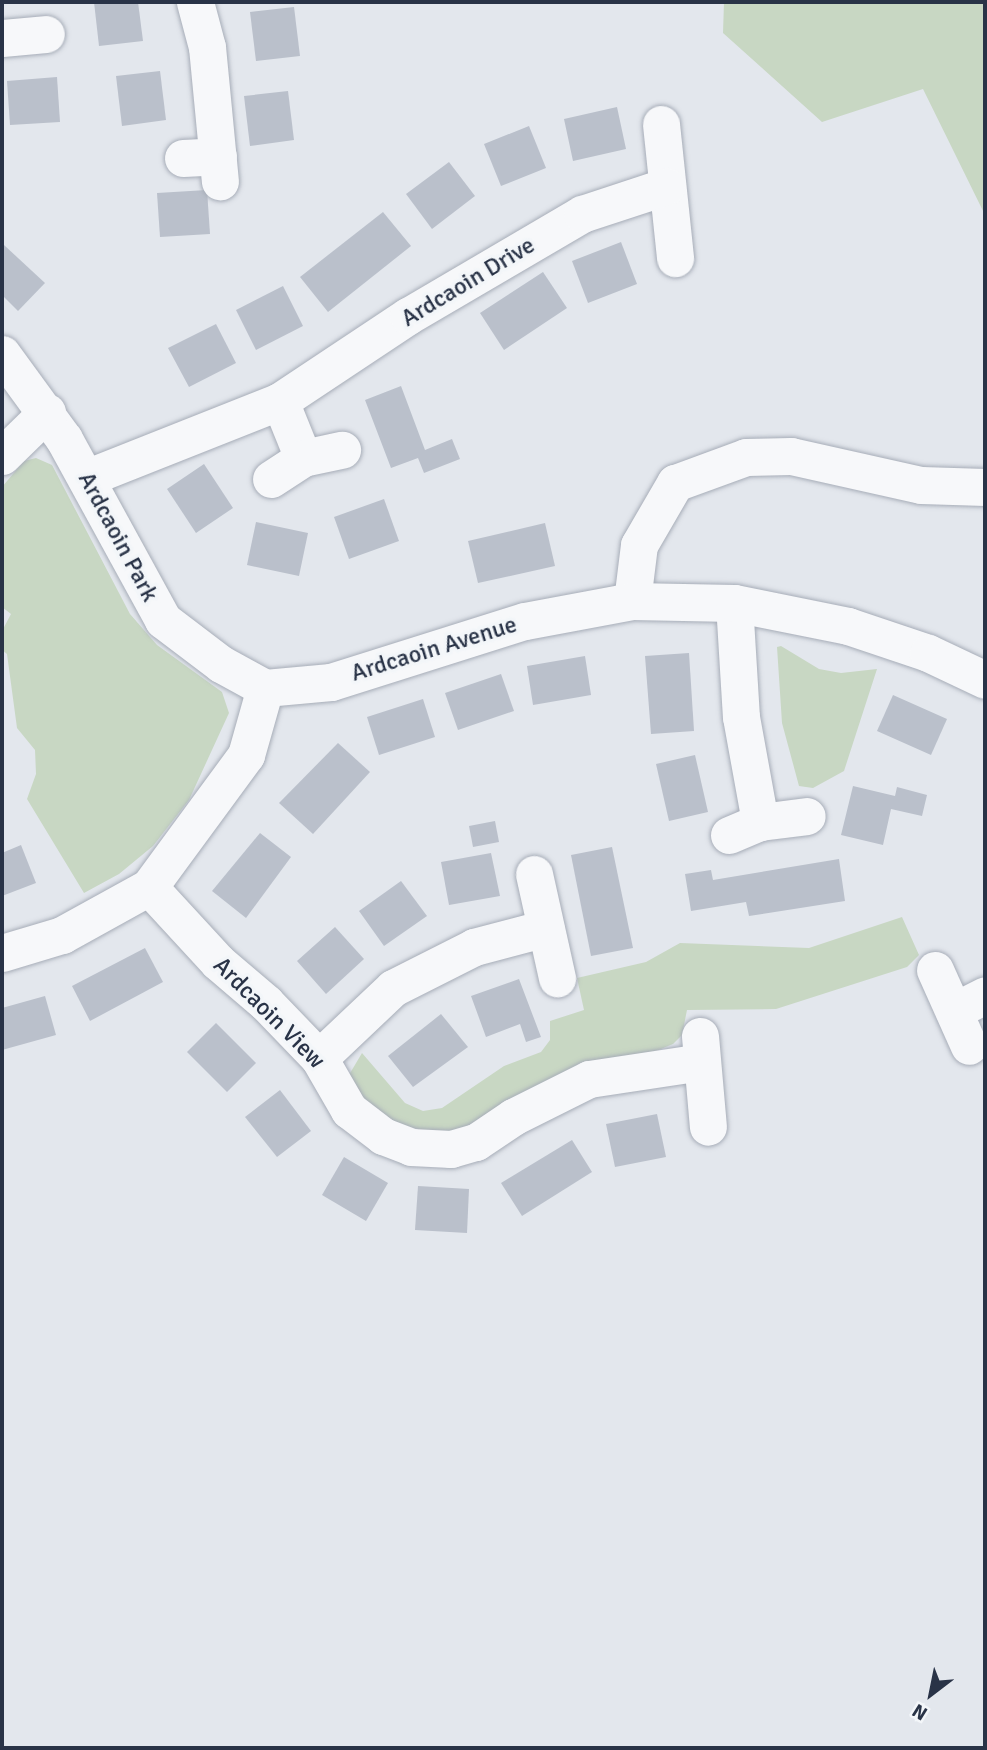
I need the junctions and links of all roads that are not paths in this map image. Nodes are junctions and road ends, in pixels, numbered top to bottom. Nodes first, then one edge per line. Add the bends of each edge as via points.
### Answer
1 (195, 2) edge
2 (46, 34) dead end
3 (2, 38) edge
4 (661, 124) dead end
5 (207, 165) dead end
6 (667, 186) junction
7 (675, 258) dead end
8 (2, 355) edge
9 (280, 401) junction
10 (47, 412) junction
11 (342, 450) dead end
12 (2, 456) edge
13 (303, 458) junction
14 (86, 478) junction
15 (271, 479) dead end
16 (985, 487) edge
17 (632, 601) junction
18 (734, 603) junction
19 (985, 680) edge
20 (265, 688) junction
21 (807, 816) dead end
22 (534, 874) dead end
23 (149, 887) junction
24 (546, 928) junction
25 (2, 953) edge
26 (935, 970) dead end
27 (557, 978) dead end
28 (970, 1003) edge
29 (969, 1046) dead end
30 (319, 1058) junction
31 (708, 1127) dead end

1 - 5 street via 207,47
2 - 3 street
4 - 6 street
6 - 7 street
6 - 9 street, Ardcaoin Drive via 582,214 408,316
8 - 10 street, Ardcaoin Park
9 - 13 street
9 - 14 street, Ardcaoin Drive
10 - 12 street
10 - 14 street, Ardcaoin Park
11 - 13 street
13 - 15 street
14 - 20 street, Ardcaoin Park via 163,620 221,664
16 - 17 street via 921,485 791,456 746,457 675,483 639,545
17 - 18 street, Ardcaoin Avenue
17 - 20 street, Ardcaoin Avenue via 525,621 331,682
18 - 19 street, Ardcaoin Avenue via 848,626 928,653
18 - 21 street via 744,828
20 - 23 street via 246,755
22 - 24 street
23 - 25 street via 62,935
23 - 30 street, Ardcaoin View via 218,962
24 - 27 street
24 - 30 street via 474,947 393,988
26 - 28 street
28 - 29 street
30 - 31 street, Ardcaoin View via 349,1110 383,1136 411,1147 451,1149 476,1142 513,1117 589,1080 701,1049

